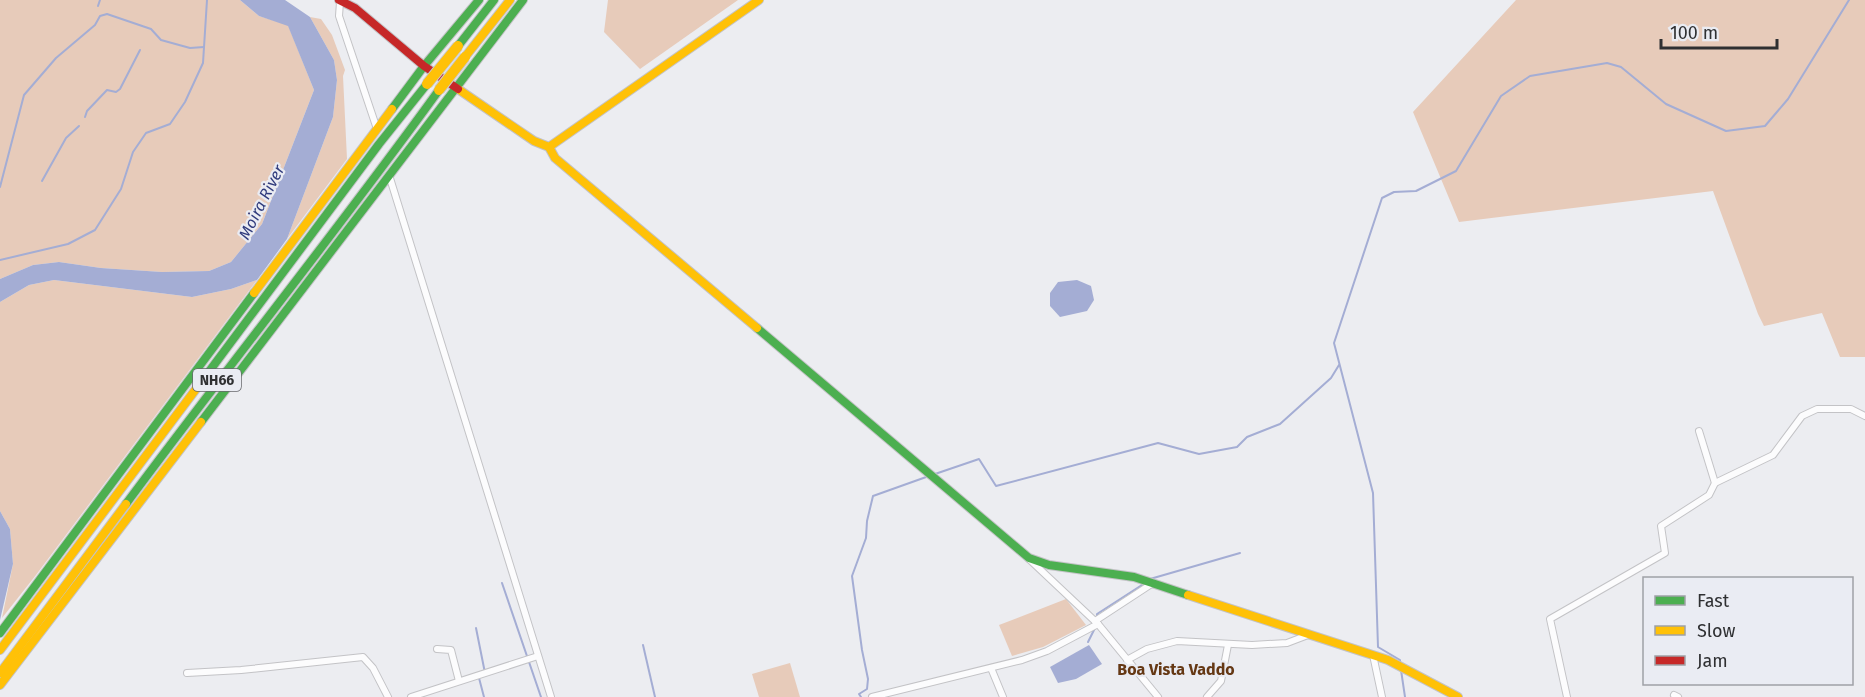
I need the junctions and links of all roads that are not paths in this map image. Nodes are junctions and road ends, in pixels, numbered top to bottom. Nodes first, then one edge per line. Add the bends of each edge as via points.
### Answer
1 (478, 0) edge
2 (494, 0) edge
3 (510, 0) edge
4 (523, 0) edge
5 (759, 0) edge
6 (339, 1) edge
7 (424, 66) junction
8 (456, 86) junction
9 (376, 129) junction
10 (549, 147) junction
11 (389, 175) junction
12 (1865, 416) edge
13 (1699, 431) dead end
14 (1715, 483) junction
15 (1029, 558) junction
16 (1149, 582) junction
17 (1096, 624) junction
18 (0, 633) edge
19 (1308, 635) junction
20 (1228, 645) junction
21 (437, 649) dead end
22 (0, 650) edge
23 (1373, 655) junction
24 (538, 656) junction
25 (1127, 660) junction
26 (991, 668) junction
27 (0, 673) edge
28 (187, 673) dead end
29 (459, 681) junction
30 (0, 685) edge
31 (1455, 696) edge
32 (388, 697) edge
33 (411, 697) edge
34 (551, 697) edge
35 (872, 697) edge
36 (1003, 697) edge
37 (1158, 697) edge
38 (1207, 697) edge
39 (1382, 697) edge
40 (1567, 697) edge

1 - 7 main road
2 - 22 main road, NH66, bridge via 372,153
3 - 27 main road, NH66, bridge via 211,389
4 - 8 main road
5 - 10 main road
6 - 7 main road via 355,8
6 - 9 street via 339,16
7 - 8 main road
7 - 9 main road
8 - 10 main road via 534,141
8 - 11 main road
9 - 18 main road
10 - 15 main road via 555,158
11 - 24 street
11 - 30 main road
12 - 14 street via 1851,409 1817,408 1802,416 1773,455
13 - 14 street
14 - 40 street via 1709,495 1661,526 1665,553 1550,619
15 - 16 main road
15 - 17 street
16 - 17 street
16 - 19 main road
17 - 25 street
17 - 26 street via 1047,651
19 - 20 street via 1287,643
19 - 23 main road
20 - 25 street via 1177,641 1147,649
20 - 38 street via 1221,681
21 - 29 street via 451,650
23 - 31 main road
23 - 39 street
24 - 29 street
24 - 34 street
25 - 37 street
26 - 35 street
26 - 36 street
28 - 32 street via 363,657
29 - 33 street

